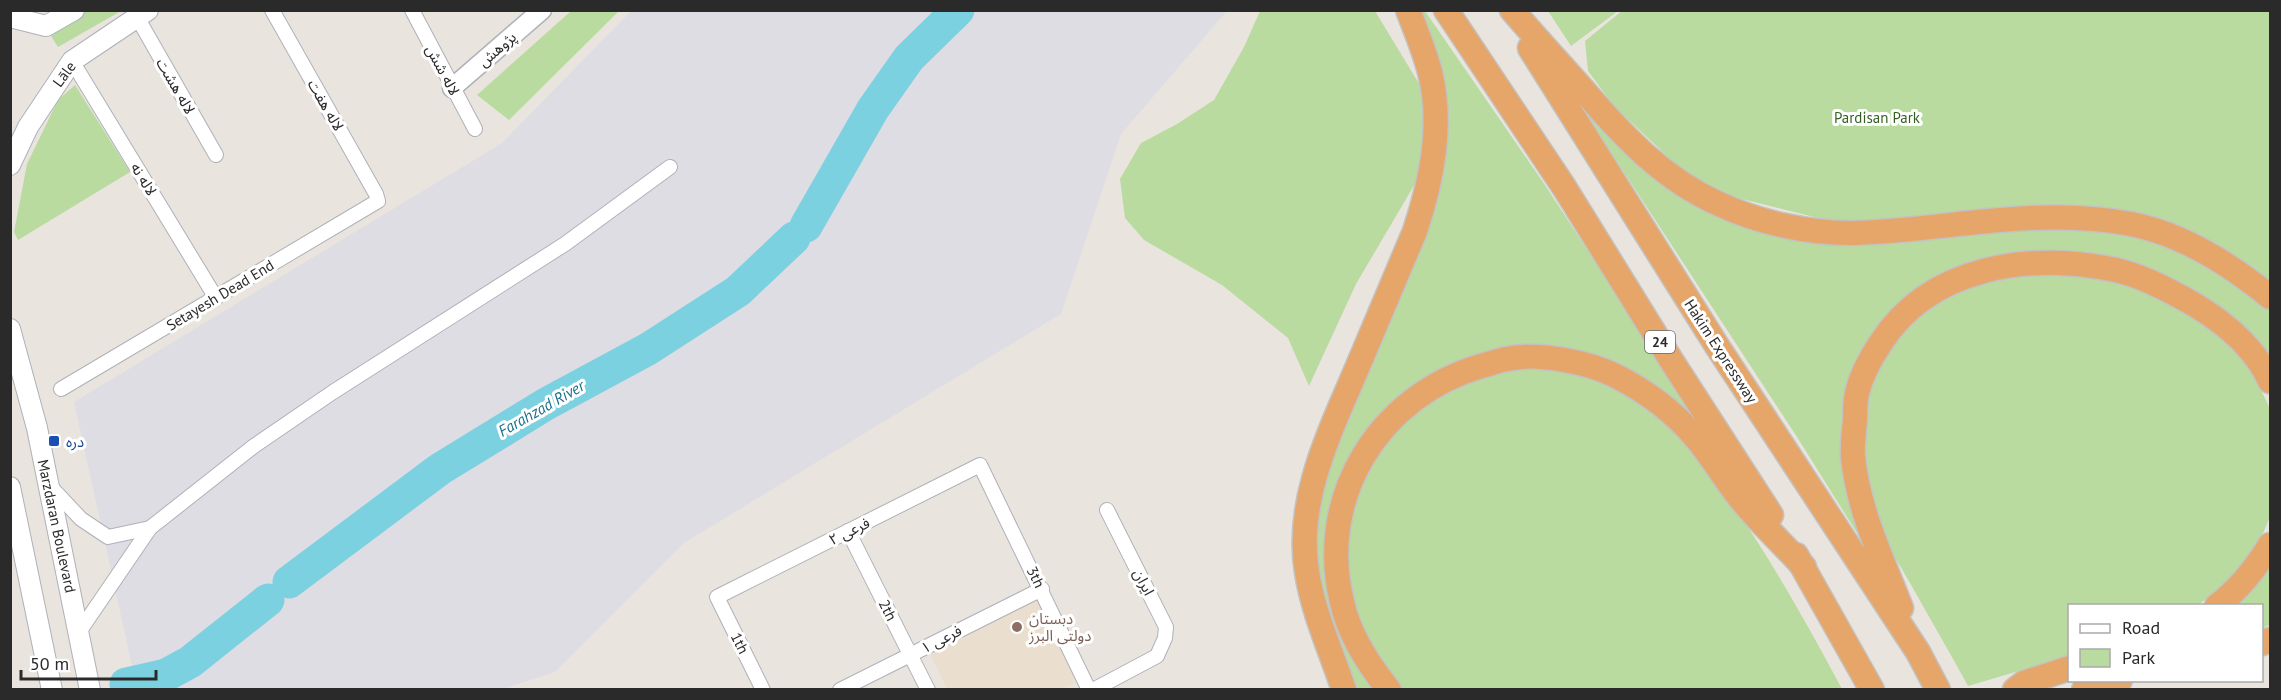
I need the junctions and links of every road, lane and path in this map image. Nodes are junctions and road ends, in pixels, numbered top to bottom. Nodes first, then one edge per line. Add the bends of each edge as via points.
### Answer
1 (74, 10) edge
2 (272, 10) edge
3 (412, 10) edge
4 (1408, 10) edge
5 (1446, 10) edge
6 (1507, 10) edge
7 (1512, 10) edge
8 (535, 13) edge
9 (142, 14) edge
10 (10, 17) edge
11 (41, 18) edge
12 (72, 61) junction
13 (452, 88) junction
14 (475, 129) dead end
15 (216, 155) dead end
16 (10, 165) edge
17 (670, 167) dead end
18 (378, 201) joint
19 (2271, 297) edge
20 (216, 298) junction
21 (10, 329) edge
22 (2271, 381) edge
23 (61, 389) dead end
24 (980, 465) joint
25 (49, 485) junction
26 (10, 487) edge
27 (1107, 510) dead end
28 (150, 528) junction
29 (848, 531) junction
30 (2271, 545) edge
31 (1804, 567) junction
32 (1042, 589) junction
33 (717, 597) joint
34 (2219, 604) edge
35 (79, 632) junction
36 (1918, 652) junction
37 (910, 655) junction
38 (2068, 669) edge
39 (2116, 682) edge
40 (50, 684) edge
41 (1869, 684) edge
42 (92, 690) edge
43 (763, 690) edge
44 (840, 690) edge
45 (928, 690) edge
46 (1091, 690) edge
47 (1344, 690) edge
48 (1389, 690) edge
49 (1938, 690) edge
50 (2015, 690) edge
51 (2084, 690) edge

1 - 11 main road
2 - 18 street, لاله هفت
3 - 13 street, لاله شش
4 - 47 highway via 1430,74 1433,164 1415,231 1324,447 1312,485 1305,528 1307,571
5 - 31 highway, 24 via 1564,187
6 - 36 highway, Hakim Expressway via 1724,356
7 - 19 highway via 1652,163 1680,184 1749,216 1786,226 1854,233 2040,217 2132,224 2207,253
8 - 13 street, پژوهش
9 - 12 main road, Lāle
9 - 15 street, لاله هشت
10 - 11 main road
12 - 16 main road, Lāle via 28,127
12 - 20 street, لاله نه
13 - 14 street, لاله شش
17 - 28 street via 565,244 254,446
18 - 20 street, Setayesh Dead End
20 - 23 street, Setayesh Dead End
21 - 25 main road, Marzdaran Boulevard
22 - 36 highway via 2250,350 2216,318 2151,282 2118,270 2061,263 2001,266 1950,282 1925,297 1887,333 1869,360 1857,393 1852,456 1865,513
24 - 29 street, فرعی ۲
24 - 32 street, 3th
25 - 28 street via 81,519 108,537
25 - 35 main road, Marzdaran Boulevard
26 - 40 main road
27 - 46 street, ایران via 1166,627 1157,657
28 - 35 street
29 - 33 street, فرعی ۲
29 - 37 street, 2th
30 - 34 highway via 2242,583
31 - 41 highway, 24
31 - 48 highway via 1740,497 1695,436 1644,392 1612,375 1549,358 1510,358 1468,370 1442,381 1391,418 1360,459 1345,495 1336,569 1342,603 1370,666
32 - 37 street, فرعی ۱
32 - 46 street, 3th
33 - 43 street, 1th
35 - 42 main road, Marzdaran Boulevard
36 - 49 highway, Hakim Expressway
37 - 44 street, فرعی ۱
37 - 45 street, 2th
38 - 50 highway via 2024,683
39 - 51 highway

